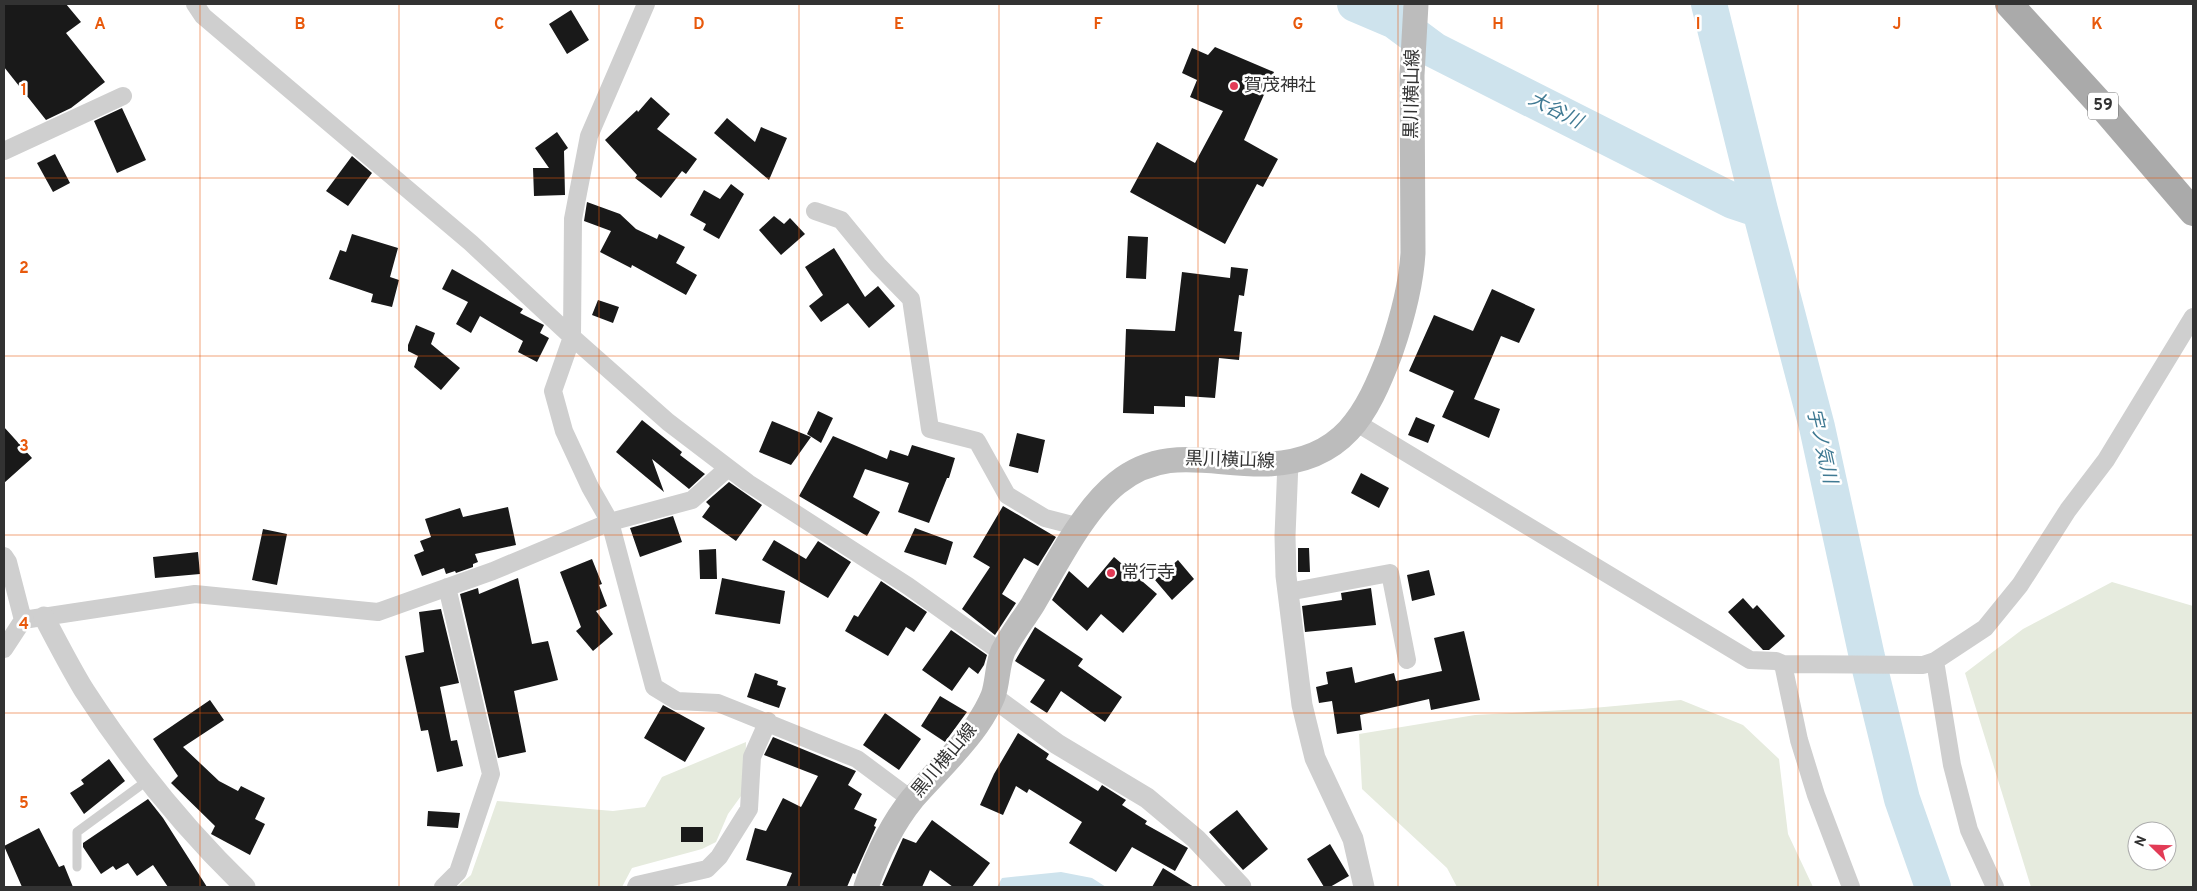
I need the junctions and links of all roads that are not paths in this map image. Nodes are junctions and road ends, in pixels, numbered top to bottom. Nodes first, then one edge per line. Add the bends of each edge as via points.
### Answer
1 (195, 4) edge
2 (646, 4) edge
3 (2009, 4) edge
4 (1416, 10) edge
5 (123, 96) dead end
6 (4, 151) edge
7 (815, 211) dead end
8 (2193, 212) edge
9 (2193, 317) edge
10 (572, 337) junction
11 (1357, 423) junction
12 (1288, 462) junction
13 (728, 468) junction
14 (610, 522) junction
15 (1080, 526) junction
16 (4, 556) edge
17 (447, 587) junction
18 (1288, 592) junction
19 (34, 619) junction
20 (4, 649) edge
21 (1002, 653) junction
22 (1407, 660) dead end
23 (1929, 663) junction
24 (1783, 664) junction
25 (992, 697) junction
26 (768, 721) junction
27 (148, 780) junction
28 (912, 800) junction
29 (77, 868) dead end
30 (245, 887) edge
31 (443, 887) edge
32 (636, 887) edge
33 (866, 887) edge
34 (1240, 887) edge
35 (1364, 887) edge
36 (1851, 887) edge
37 (1995, 887) edge

1 - 10 street via 203,16 471,244
2 - 10 street via 589,136 573,218
3 - 8 main road, 59
4 - 11 main road, 黒川横山線 via 1412,63 1412,276 1402,321 1378,386
5 - 6 street
7 - 15 street via 841,220 911,299 930,429 977,440 1007,495 1045,518
9 - 23 street via 2106,460 2068,510 2020,585 1985,628
10 - 13 street via 668,422
10 - 14 street via 553,391 564,430
11 - 12 main road, 黒川横山線 via 1323,451
11 - 24 street via 1750,660
12 - 15 main road, 黒川横山線 via 1238,464 1179,459 1143,466 1116,483
12 - 18 street via 1285,536
13 - 14 street via 692,500
13 - 21 street via 908,586
14 - 17 street
14 - 26 street via 654,687 677,700 718,703
15 - 21 main road, 黒川横山線
16 - 19 street
17 - 19 street via 378,612 195,594
17 - 31 street via 491,774 458,872
18 - 22 street via 1390,573
18 - 35 street via 1302,705 1315,758 1353,839
19 - 20 street
19 - 27 street
21 - 25 main road, 黒川横山線
23 - 24 street
23 - 37 street via 1967,821
24 - 36 street via 1799,740
25 - 28 main road, 黒川横山線 via 976,726
25 - 34 street via 1058,744 1147,798 1196,839
26 - 28 street via 857,759
26 - 32 street via 752,757 749,810 719,857 707,869
27 - 29 lane via 77,832
27 - 30 street
28 - 33 main road, 黒川横山線 via 878,853

